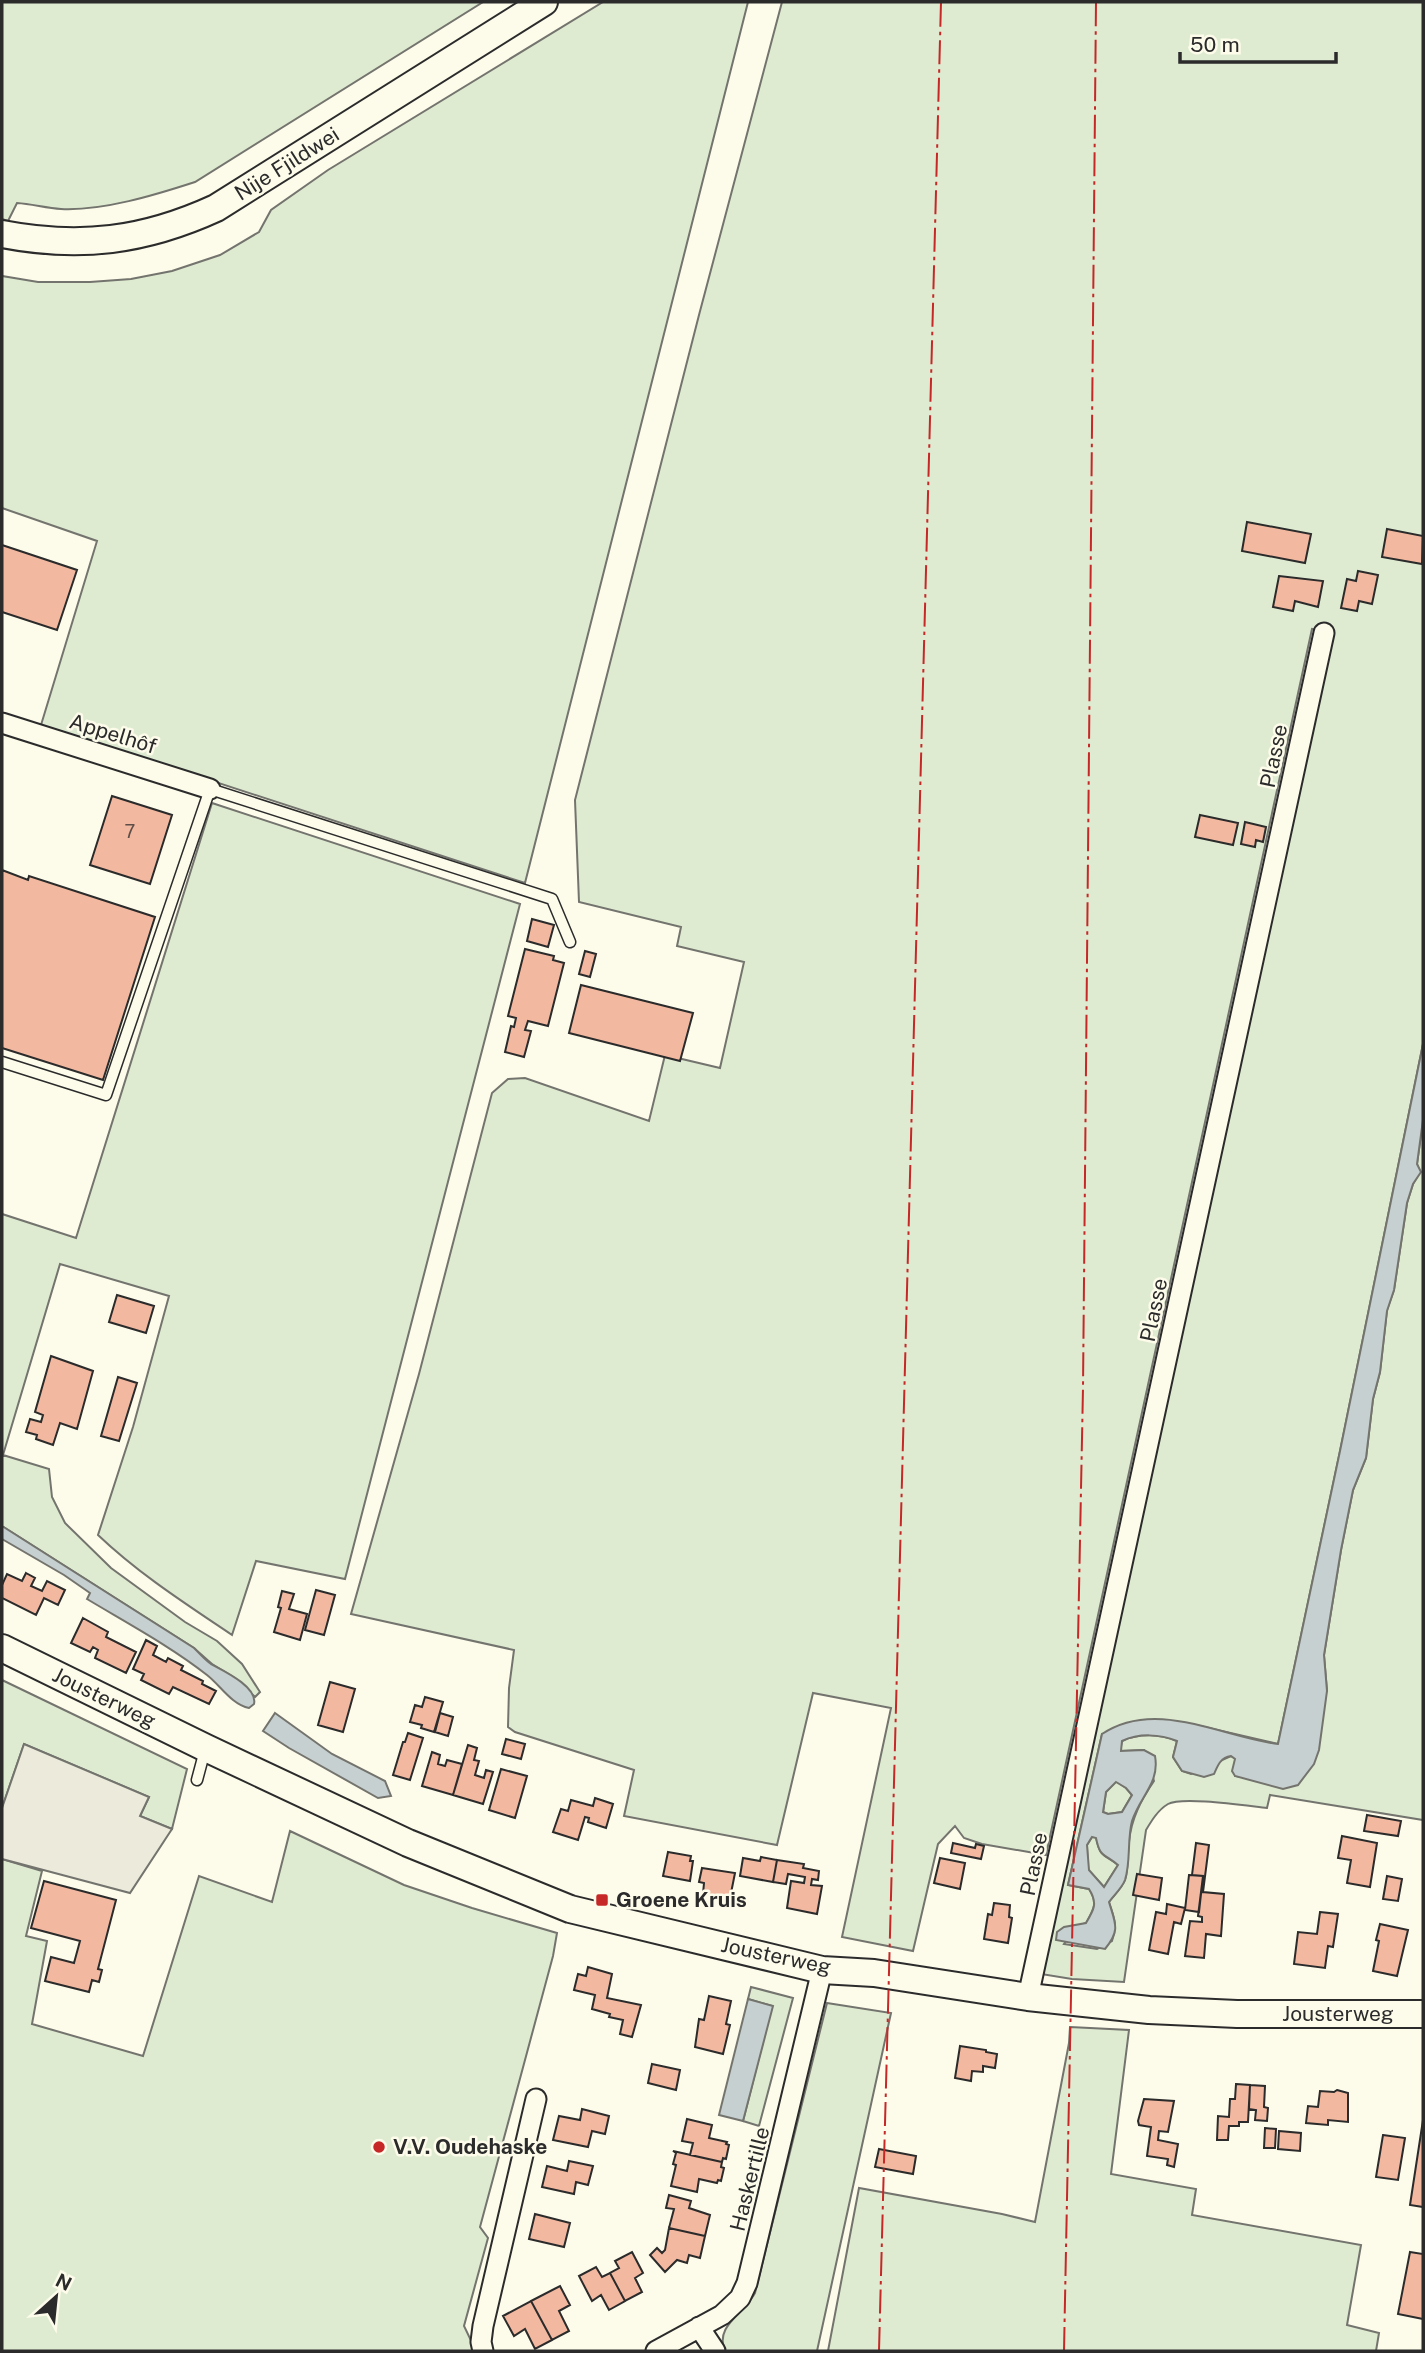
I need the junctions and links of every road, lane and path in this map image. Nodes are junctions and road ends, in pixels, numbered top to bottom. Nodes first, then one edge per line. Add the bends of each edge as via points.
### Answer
1 (544, 2) edge
2 (2, 234) edge
3 (1324, 633) dead end
4 (2, 723) edge
5 (210, 789) junction
6 (570, 942) dead end
7 (2, 1062) edge
8 (2, 1648) edge
9 (206, 1748) junction
10 (197, 1780) dead end
11 (822, 1970) junction
12 (1028, 1997) junction
13 (1423, 2014) edge
14 (536, 2099) dead end
15 (699, 2327) junction
16 (483, 2351) edge
17 (656, 2351) edge
18 (715, 2351) edge

1 - 2 street, Nije Fjildwei via 191,220 162,230 90,242
3 - 12 street, Plasse
4 - 5 street, Appelhôf
5 - 6 lane via 552,899
5 - 7 lane via 106,1095
8 - 9 street, Jousterweg
9 - 10 lane
9 - 11 street, Jousterweg via 408,1843 570,1909
11 - 12 street, Jousterweg via 874,1973
11 - 15 street, Haskertille via 747,2283 732,2308
12 - 13 street, Jousterweg via 1237,2014
14 - 16 street via 483,2326
15 - 17 street, Haskertille
15 - 18 street

